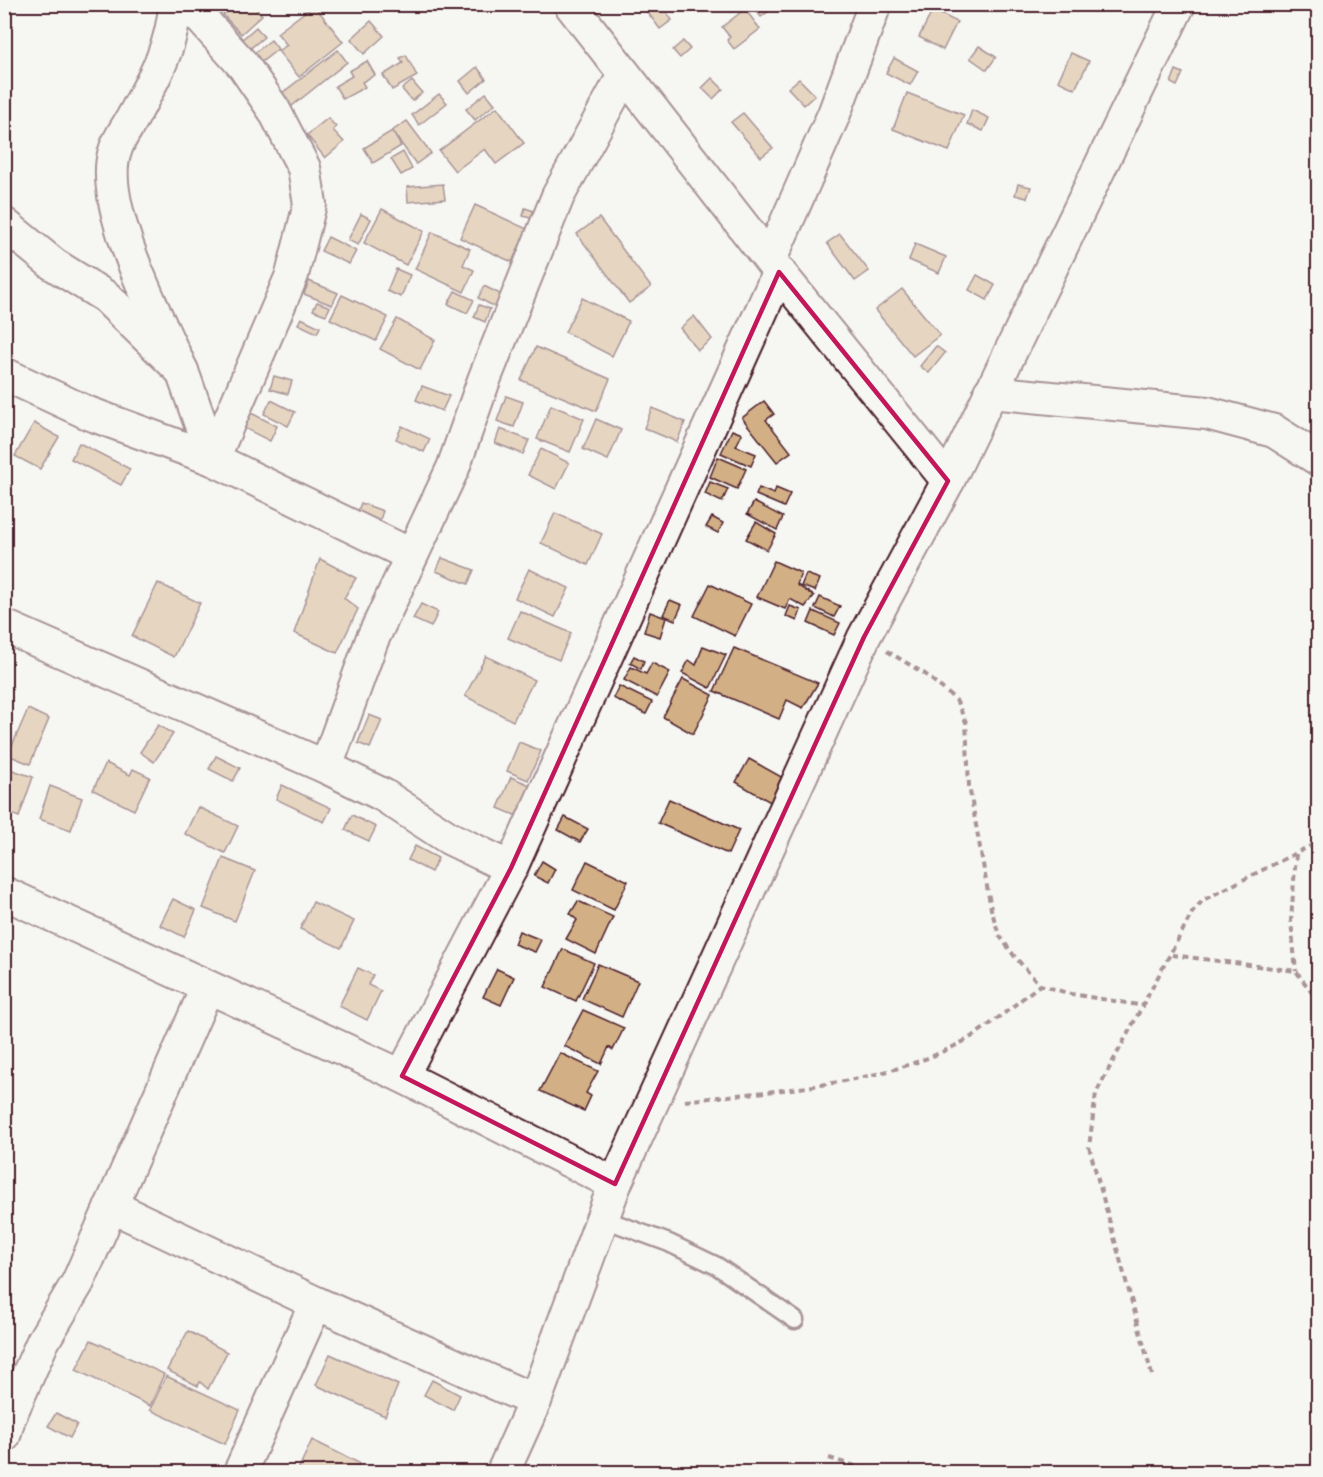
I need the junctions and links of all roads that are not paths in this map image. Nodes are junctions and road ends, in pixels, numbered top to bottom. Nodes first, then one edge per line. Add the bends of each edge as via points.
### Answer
1 (175, 4) edge
2 (188, 4) edge
3 (570, 4) edge
4 (875, 4) edge
5 (1179, 4) edge
6 (624, 75) junction
7 (4, 224) edge
8 (775, 266) junction
9 (182, 370) junction
10 (4, 374) edge
11 (990, 392) junction
12 (213, 459) junction
13 (1318, 459) edge
14 (948, 481) junction
15 (411, 555) junction
16 (4, 626) edge
17 (326, 767) junction
18 (511, 868) junction
19 (4, 893) edge
20 (207, 988) junction
21 (402, 1076) junction
22 (615, 1184) junction
23 (111, 1206) junction
24 (604, 1219) junction
25 (316, 1303) junction
26 (795, 1320) dead end
27 (535, 1401) junction
28 (6, 1424) edge
29 (240, 1473) edge
30 (502, 1473) edge

1 - 9 street via 168,47 115,151 111,174 138,277
2 - 12 street via 243,65 274,110 304,168 309,204 292,275
3 - 6 street
4 - 8 street
5 - 11 street
6 - 8 street
6 - 15 street via 558,196 453,468
7 - 9 street via 53,264 106,297
8 - 14 street
8 - 18 street
9 - 12 street
10 - 12 street via 88,414
11 - 13 street via 1207,414 1274,431
11 - 14 street
12 - 15 street
14 - 22 street via 864,637
15 - 17 street via 372,640
16 - 17 street
17 - 18 street via 382,795 449,838
18 - 21 street
19 - 20 street
20 - 21 street
20 - 23 street
21 - 22 street
22 - 24 street
23 - 25 street
23 - 28 street via 78,1282 43,1341
24 - 26 lane via 717,1266
24 - 27 street
25 - 27 street
25 - 29 street
27 - 30 street

